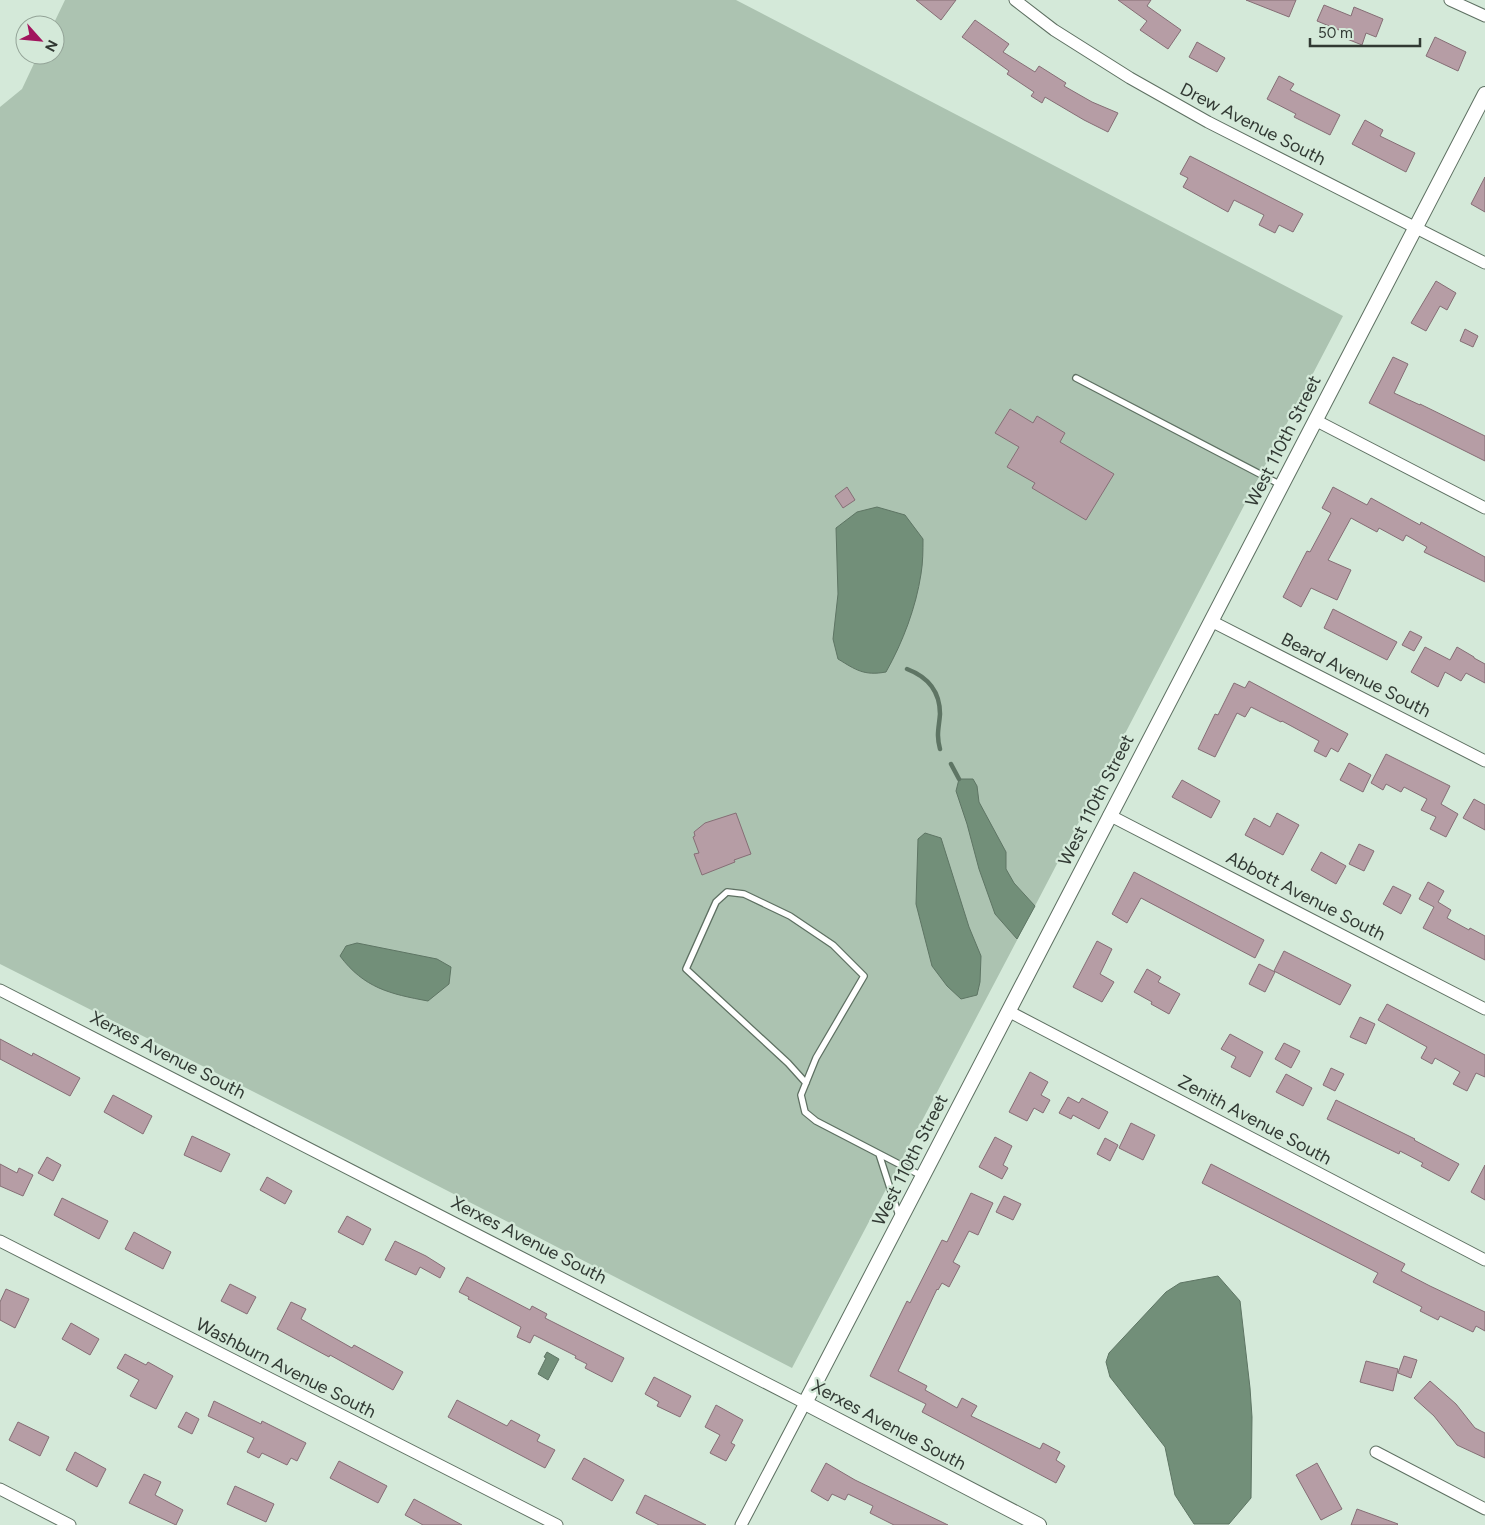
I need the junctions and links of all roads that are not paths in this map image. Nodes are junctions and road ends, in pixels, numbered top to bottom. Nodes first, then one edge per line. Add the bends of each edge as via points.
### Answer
1 (1015, 0) edge
2 (1450, 0) edge
3 (1485, 16) edge
4 (1485, 94) edge
5 (1416, 227) junction
6 (1485, 262) edge
7 (1076, 378) dead end
8 (1315, 420) junction
9 (1281, 485) junction
10 (1485, 508) edge
11 (1211, 621) junction
12 (1485, 761) edge
13 (1110, 815) junction
14 (0, 990) edge
15 (1485, 1009) edge
16 (1008, 1011) junction
17 (806, 1083) junction
18 (879, 1154) junction
19 (922, 1176) junction
20 (900, 1219) junction
21 (0, 1241) edge
22 (1485, 1260) edge
23 (805, 1403) junction
24 (1376, 1452) dead end
25 (0, 1489) edge
26 (1485, 1509) edge
27 (70, 1525) edge
28 (557, 1525) edge
29 (741, 1525) edge
30 (1039, 1525) edge

1 - 5 street, Drew Avenue South via 1054,30 1130,78 1208,122
2 - 3 street
4 - 5 street, West 110th Street
5 - 6 street, Drew Avenue South
5 - 8 street, West 110th Street
7 - 9 lane
8 - 9 street, West 110th Street
8 - 10 street
9 - 11 street, West 110th Street
11 - 12 street, Beard Avenue South
11 - 13 street, West 110th Street
13 - 15 street, Abbott Avenue South
13 - 16 street, West 110th Street
14 - 23 street, Xerxes Avenue South
16 - 19 street, West 110th Street
16 - 22 street, Zenith Avenue South
17 - 17 lane via 816,1058 864,976 833,945 790,916 744,894 727,892 716,902 686,969
17 - 18 lane via 801,1095 805,1112
18 - 19 lane
18 - 20 lane
19 - 20 street, West 110th Street
20 - 23 street, West 110th Street
21 - 28 street, Washburn Avenue South
23 - 29 street, West 110th Street
23 - 30 street, Xerxes Avenue South
24 - 26 street
25 - 27 street

